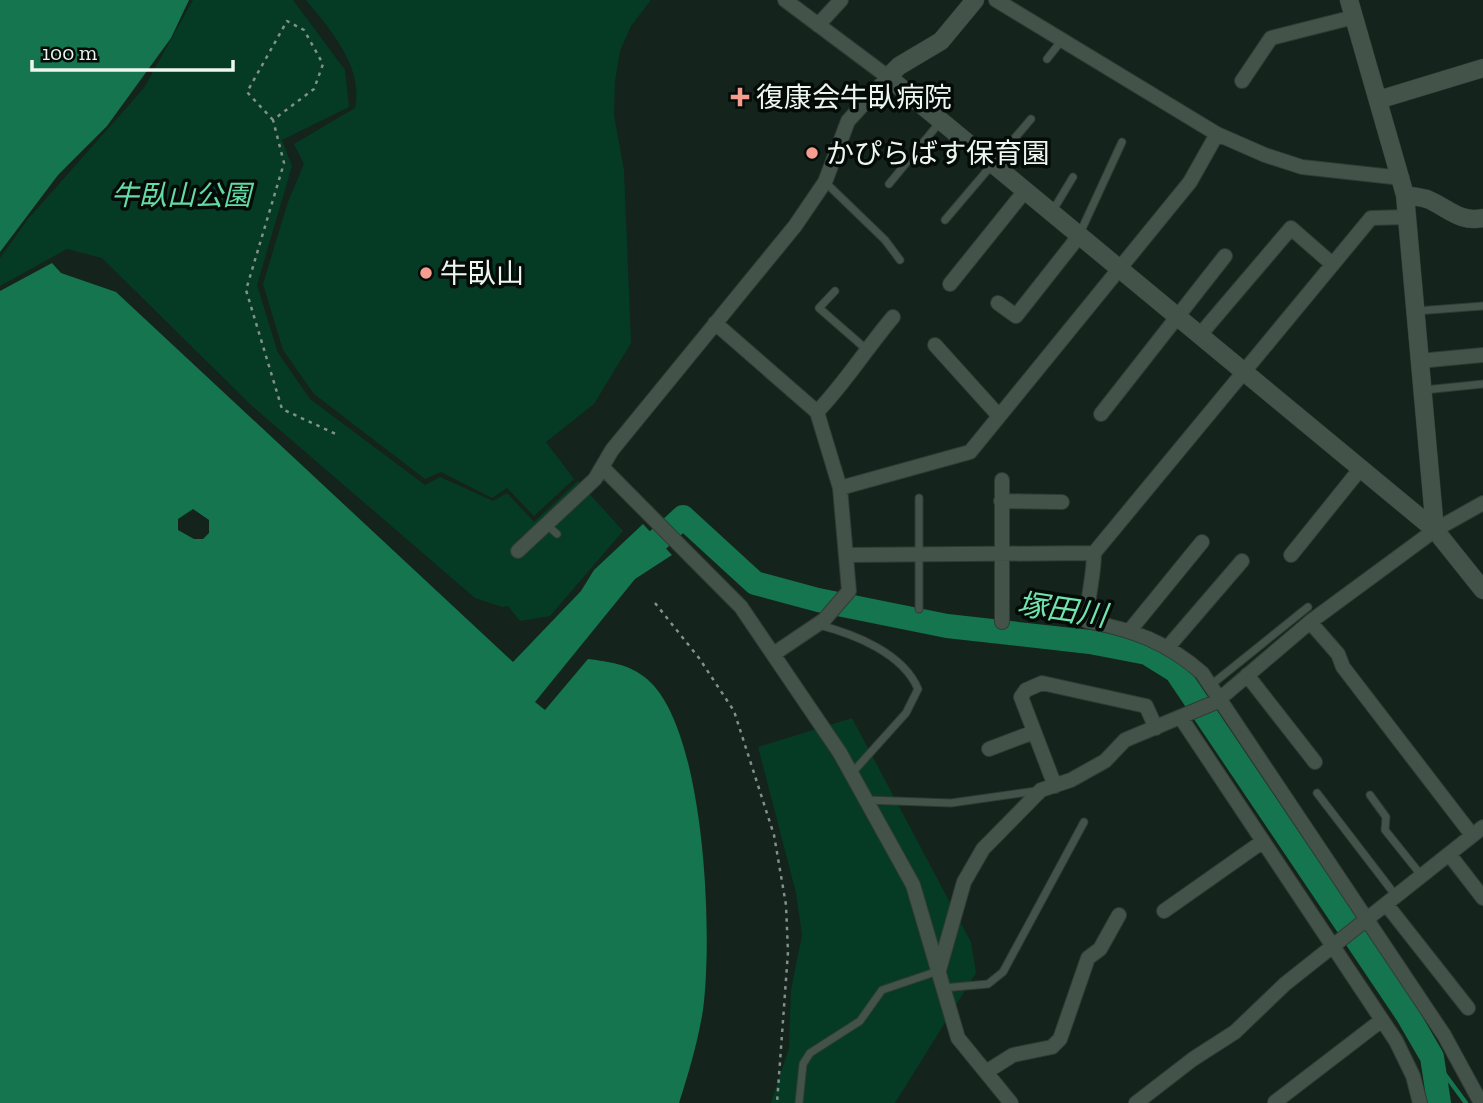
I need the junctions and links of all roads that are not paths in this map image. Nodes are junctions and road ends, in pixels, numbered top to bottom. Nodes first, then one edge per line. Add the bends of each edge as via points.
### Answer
1 (785, 0) edge
2 (841, 0) edge
3 (975, 0) edge
4 (996, 0) edge
5 (1352, 9) edge
6 (818, 25) junction
7 (1063, 39) junction
8 (1046, 60) dead end
9 (1483, 68) edge
10 (888, 77) junction
11 (1242, 81) dead end
12 (1378, 100) junction
13 (1031, 119) dead end
14 (941, 121) junction
15 (1217, 134) junction
16 (1122, 142) dead end
17 (993, 165) junction
18 (1073, 177) dead end
19 (825, 182) junction
20 (889, 184) dead end
21 (1403, 187) junction
22 (1024, 192) junction
23 (1051, 214) junction
24 (1407, 217) junction
25 (1483, 218) edge
26 (945, 220) dead end
27 (1079, 236) junction
28 (1225, 256) dead end
29 (900, 260) dead end
30 (1331, 264) junction
31 (1117, 269) junction
32 (950, 284) dead end
33 (835, 290) dead end
34 (998, 303) dead end
35 (1483, 306) edge
36 (1415, 312) junction
37 (1175, 316) junction
38 (892, 317) dead end
39 (715, 323) junction
40 (1199, 336) junction
41 (935, 345) dead end
42 (866, 349) junction
43 (1483, 355) edge
44 (1419, 361) junction
45 (1242, 372) junction
46 (1483, 384) edge
47 (1422, 391) junction
48 (817, 412) junction
49 (1101, 414) dead end
50 (999, 416) junction
51 (602, 467) junction
52 (1361, 468) junction
53 (1002, 480) dead end
54 (840, 488) junction
55 (919, 498) dead end
56 (1001, 501) junction
57 (1062, 502) dead end
58 (1483, 503) edge
59 (1435, 530) junction
60 (1202, 542) dead end
61 (515, 548) dead end
62 (1094, 553) junction
63 (1001, 554) junction
64 (848, 555) junction
65 (919, 555) junction
66 (1291, 555) dead end
67 (1242, 561) dead end
68 (1483, 590) edge
69 (919, 609) dead end
70 (1309, 615) junction
71 (820, 622) junction
72 (1002, 622) dead end
73 (1131, 629) junction
74 (1168, 647) junction
75 (775, 653) junction
76 (1247, 675) junction
77 (1210, 686) junction
78 (1217, 700) junction
79 (1183, 717) junction
80 (1156, 728) junction
81 (1034, 732) junction
82 (989, 749) dead end
83 (1314, 762) dead end
84 (851, 774) junction
85 (1055, 786) junction
86 (1041, 790) junction
87 (1317, 793) dead end
88 (1370, 795) dead end
89 (866, 800) junction
90 (1084, 822) dead end
91 (1479, 832) edge
92 (1262, 842) junction
93 (1449, 854) junction
94 (1422, 876) junction
95 (1483, 898) edge
96 (1391, 900) junction
97 (1164, 911) dead end
98 (1119, 915) dead end
99 (1366, 921) junction
100 (1334, 946) junction
101 (938, 971) junction
102 (943, 988) junction
103 (1468, 1008) dead end
104 (1382, 1020) junction
105 (986, 1072) junction
106 (1275, 1102) edge
107 (799, 1103) edge
108 (1011, 1103) edge
109 (1136, 1103) edge
110 (1420, 1103) edge
111 (1481, 1103) edge

1 - 6 street
2 - 6 street
3 - 10 street via 941,41
4 - 7 street
5 - 11 street via 1271,38
5 - 12 street
6 - 10 street
7 - 8 lane
7 - 15 street
9 - 12 street
10 - 14 street
10 - 19 street via 848,121
12 - 21 street
13 - 17 lane
14 - 17 street
14 - 20 lane
15 - 21 street via 1302,167
15 - 31 street via 1190,182
16 - 27 lane
17 - 22 street
17 - 26 lane
18 - 23 lane
19 - 29 lane
19 - 39 street
21 - 24 street
21 - 25 street via 1460,218
22 - 23 street
22 - 32 street
23 - 27 street
24 - 30 street via 1371,218
24 - 36 street
27 - 31 street
27 - 34 street via 1016,316
28 - 37 street
30 - 40 street via 1291,228
30 - 45 street
31 - 37 street
31 - 50 street
33 - 42 lane via 819,308
35 - 36 lane
36 - 44 street
37 - 40 street
37 - 49 street
38 - 42 street
39 - 48 street
39 - 51 street
40 - 45 street
41 - 50 street
42 - 48 street via 844,383
43 - 44 street
44 - 47 street
45 - 52 street
45 - 62 street
46 - 47 lane
47 - 59 street
48 - 54 street
50 - 54 street via 970,452
51 - 61 street via 552,530
51 - 75 street via 741,607
52 - 59 street
52 - 66 street
53 - 56 street
54 - 64 street
55 - 65 lane
56 - 57 street
56 - 63 street
58 - 59 street
59 - 68 street
59 - 70 street
60 - 73 street
62 - 63 street
62 - 73 street via 1087,621
63 - 65 street
63 - 72 street
64 - 65 street
64 - 71 street via 849,591
65 - 69 lane
67 - 74 street
70 - 76 street
70 - 77 lane
70 - 91 street via 1343,667
71 - 75 street
71 - 84 lane via 887,655 905,668 918,689 906,713
73 - 74 street
74 - 77 street via 1202,673
75 - 84 street
76 - 78 street
76 - 83 street
77 - 78 street
78 - 79 street
78 - 99 street
79 - 80 street
79 - 92 street
80 - 81 street via 1146,706 1042,684 1021,697
80 - 85 street via 1125,740 1105,761
81 - 82 street
81 - 85 street
84 - 89 street
85 - 86 street
86 - 89 lane via 951,803
86 - 101 street via 983,849 964,882
87 - 96 lane
88 - 94 lane via 1386,817 1385,831
89 - 101 street via 913,885
90 - 102 lane via 1003,972 988,984
91 - 93 street
92 - 97 street
92 - 100 street
93 - 94 street
93 - 95 street
94 - 96 street
96 - 99 street
96 - 103 street
98 - 105 street via 1100,949 1088,958 1060,1039 1052,1046 1013,1055
99 - 100 street
99 - 111 street via 1444,1035
100 - 104 street
100 - 109 street via 1235,1032
101 - 102 street
101 - 107 lane via 882,990 860,1021 810,1053 803,1064
102 - 105 street via 958,1038
104 - 106 street
104 - 110 street via 1413,1076
105 - 108 street

